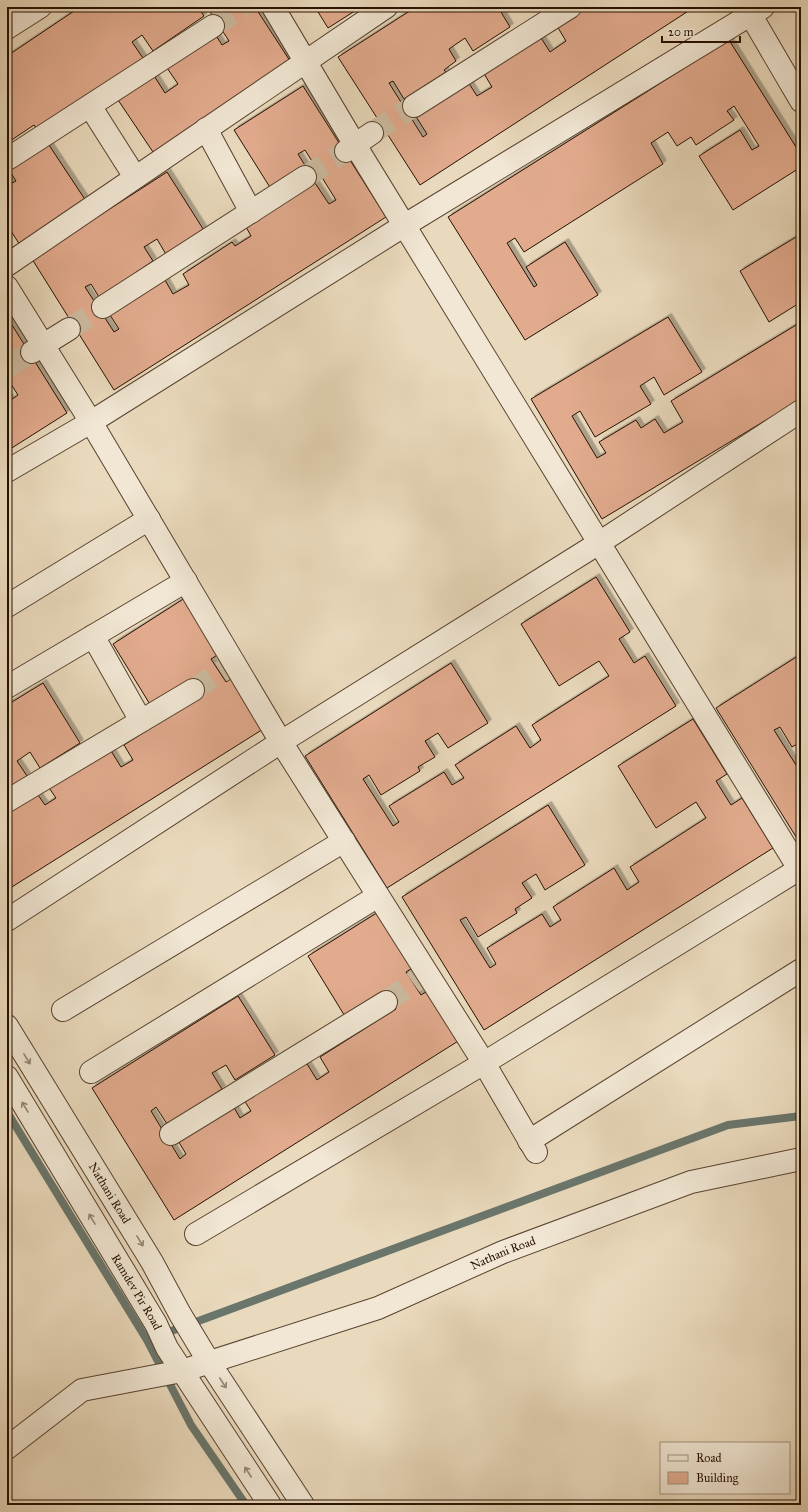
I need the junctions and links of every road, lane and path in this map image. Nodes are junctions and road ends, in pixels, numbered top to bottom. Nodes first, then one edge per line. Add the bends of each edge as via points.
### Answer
1 (40, 7) edge
2 (273, 7) edge
3 (386, 7) edge
4 (562, 9) edge
5 (753, 10) edge
6 (213, 26) tunnel mouth
7 (7, 28) edge
8 (305, 62) junction
9 (801, 101) edge
10 (90, 106) junction
11 (414, 106) tunnel mouth
12 (206, 129) junction
13 (9, 158) dead end
14 (135, 177) junction
15 (305, 177) tunnel mouth
16 (250, 212) junction
17 (405, 225) junction
18 (7, 265) edge
19 (7, 288) edge
20 (103, 307) tunnel mouth
21 (68, 329) tunnel mouth
22 (38, 348) junction
23 (801, 411) edge
24 (91, 422) junction
25 (7, 471) edge
26 (149, 519) junction
27 (599, 543) junction
28 (186, 581) junction
29 (7, 606) edge
30 (93, 636) junction
31 (8, 683) edge
32 (193, 690) tunnel mouth
33 (141, 721) junction
34 (281, 742) junction
35 (7, 801) edge
36 (344, 841) junction
37 (800, 870) edge
38 (378, 896) junction
39 (7, 920) edge
40 (801, 970) edge
41 (386, 1002) tunnel mouth
42 (63, 1010) dead end
43 (7, 1026) edge
44 (484, 1063) junction
45 (91, 1072) dead end
46 (7, 1077) edge
47 (171, 1134) dead end
48 (801, 1159) edge
49 (196, 1234) dead end
50 (209, 1362) junction
51 (182, 1371) junction
52 (7, 1448) edge
53 (270, 1505) edge
54 (303, 1505) edge

1 - 7 street
2 - 8 street
3 - 8 street
4 - 11 street
5 - 9 street
5 - 17 street
6 - 10 street
8 - 12 street
8 - 17 street via 358,143
10 - 13 street
10 - 14 street
12 - 14 street
12 - 16 street
14 - 18 street
15 - 16 street
16 - 20 street
17 - 24 street
17 - 27 street
19 - 22 street
21 - 22 street
22 - 24 street
23 - 27 street
24 - 25 street
24 - 26 street
26 - 28 street
26 - 29 street
27 - 34 street
27 - 37 street
28 - 30 street
28 - 34 street via 230,667
30 - 31 street
30 - 33 street
32 - 33 street
33 - 35 street
34 - 36 street
34 - 39 street
36 - 38 street
36 - 42 street
37 - 44 street
38 - 44 street via 422,977
38 - 45 street
40 - 44 street via 532,1146
41 - 47 street
43 -> 50 street, Nathani Road via 152,1262
44 - 49 street
51 -> 46 street, Ramdev Pir Road
48 - 50 street, Nathani Road via 691,1182 503,1252 378,1308
50 - 51 street
50 -> 54 street, Nathani Road
51 - 52 street via 82,1390
53 -> 51 street, Ramdev Pir Road

